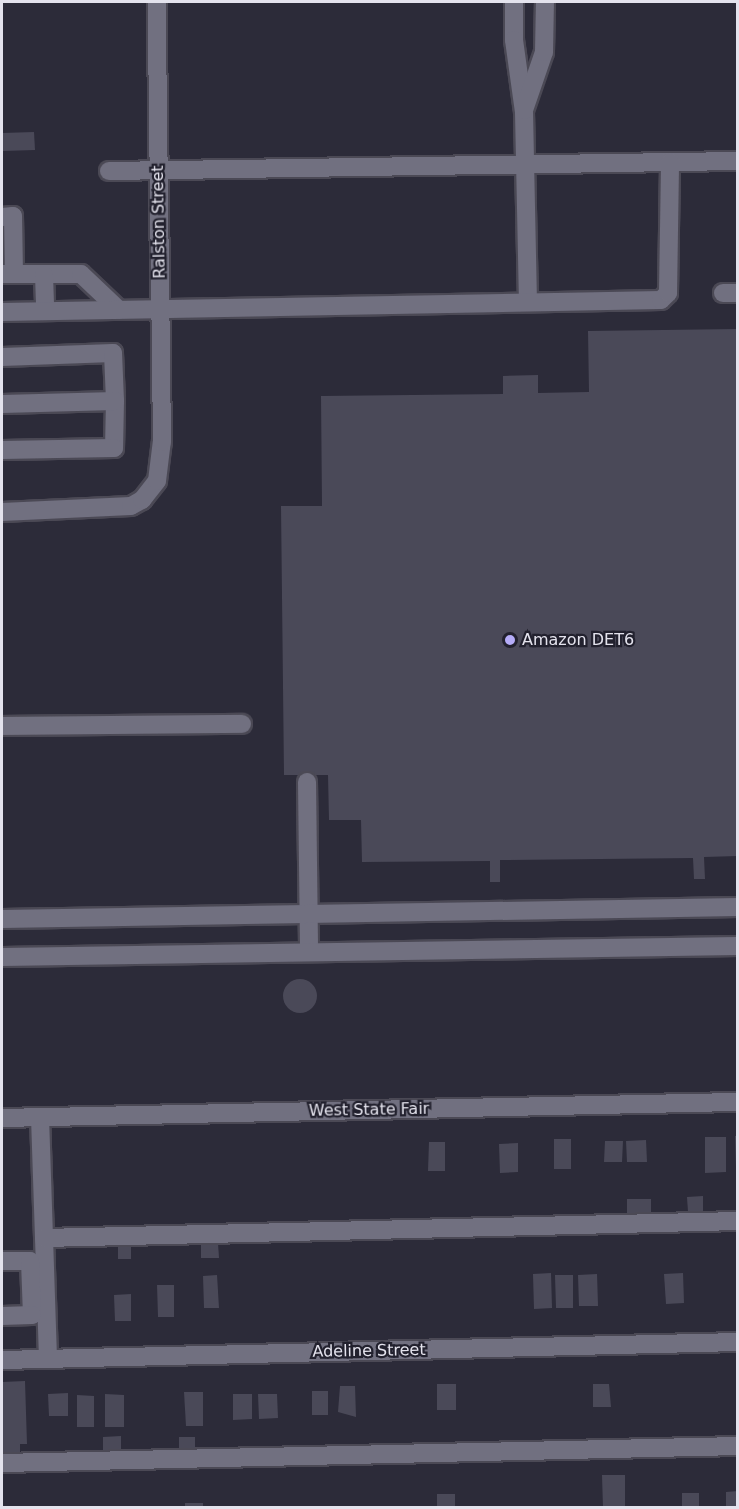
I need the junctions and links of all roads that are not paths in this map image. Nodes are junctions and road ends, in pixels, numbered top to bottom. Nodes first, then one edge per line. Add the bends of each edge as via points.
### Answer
1 (157, 2) edge
2 (514, 2) edge
3 (544, 2) edge
4 (524, 112) junction
5 (738, 161) edge
6 (670, 162) junction
7 (525, 164) junction
8 (159, 170) junction
9 (110, 171) dead end
10 (2, 217) edge
11 (8, 239) edge
12 (8, 274) edge
13 (44, 275) junction
14 (528, 302) junction
15 (160, 308) junction
16 (119, 310) junction
17 (45, 311) junction
18 (2, 312) edge
19 (2, 357) edge
20 (115, 401) junction
21 (2, 404) edge
22 (2, 450) edge
23 (2, 512) edge
24 (242, 724) dead end
25 (2, 726) edge
26 (307, 782) dead end
27 (738, 907) edge
28 (309, 915) junction
29 (2, 919) edge
30 (738, 946) edge
31 (309, 952) junction
32 (2, 957) edge
33 (738, 1102) edge
34 (2, 1118) edge
35 (40, 1118) junction
36 (738, 1221) edge
37 (44, 1238) junction
38 (2, 1262) edge
39 (2, 1316) edge
40 (738, 1342) edge
41 (48, 1359) junction
42 (2, 1360) edge
43 (738, 1446) edge
44 (2, 1463) edge

1 - 8 street, Ralston Street
2 - 4 street via 514,40
3 - 4 street via 544,52
4 - 7 street
5 - 6 street
6 - 7 street
6 - 14 street via 668,293 661,300
7 - 8 street
7 - 14 street
8 - 9 street
8 - 15 street, Ralston Street
10 - 11 street via 14,216
11 - 12 street
12 - 13 street
13 - 16 street via 81,274
13 - 17 street
14 - 15 street
15 - 16 street
15 - 23 street, Ralston Street via 162,442 157,482 142,500 131,506
16 - 17 street
17 - 18 street
19 - 20 street via 113,353
20 - 21 street
20 - 22 street via 114,448
24 - 25 street
26 - 28 street
27 - 28 street
28 - 29 street
28 - 31 street
30 - 31 street
31 - 32 street
33 - 35 street, West State Fair
34 - 35 street, West State Fair
35 - 37 street
36 - 37 street
37 - 41 street
38 - 39 street via 30,1261 32,1315
40 - 41 street, Adeline Street
41 - 42 street, Adeline Street
43 - 44 street

